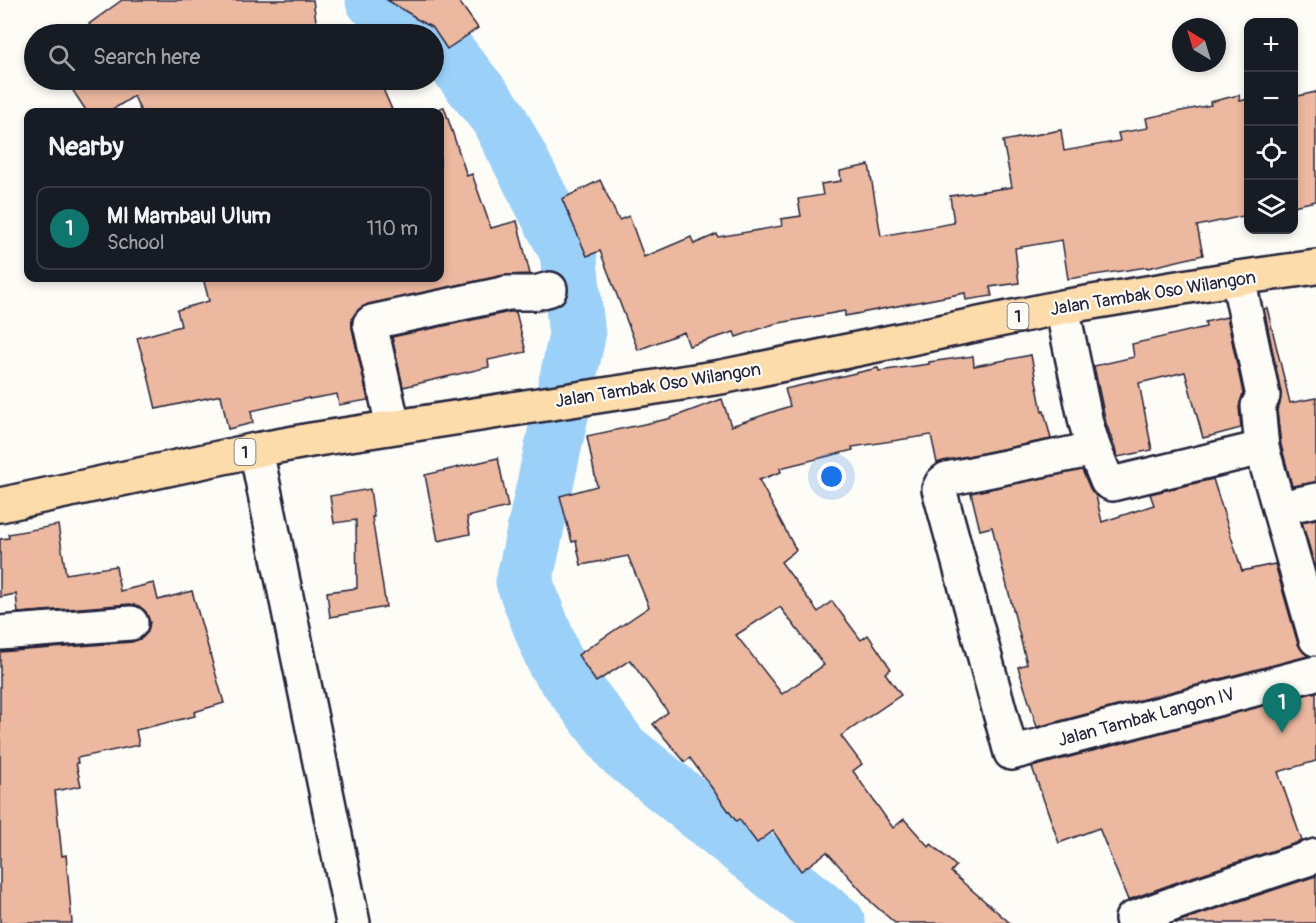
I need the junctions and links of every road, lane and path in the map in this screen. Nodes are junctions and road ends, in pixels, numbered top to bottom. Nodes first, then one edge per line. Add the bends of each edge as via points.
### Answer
1 (1316, 267) edge
2 (1238, 278) junction
3 (550, 289) dead end
4 (1062, 307) junction
5 (393, 426) junction
6 (1262, 448) junction
7 (1094, 449) junction
8 (256, 450) junction
9 (1316, 500) edge
10 (0, 505) edge
11 (1280, 508) junction
12 (131, 623) dead end
13 (0, 633) edge
14 (1316, 639) edge
15 (1316, 673) edge
16 (1316, 856) edge
17 (1132, 919) dead end
18 (353, 923) edge

1 - 2 highway, Jalan Tambak Oso Wilangon / 1
2 - 4 highway, Jalan Tambak Oso Wilangon / 1
2 - 6 street via 1263,396 1258,406
3 - 5 street via 508,293 372,322
4 - 5 highway, Jalan Tambak Oso Wilangon / 1 via 721,377
4 - 7 street
5 - 8 highway, Jalan Tambak Oso Wilangon / 1
6 - 7 street via 1112,484 1107,481
6 - 11 street
7 - 15 street, Jalan Tambak Langon IV via 947,479 939,489 1011,753
8 - 10 highway, Jalan Tambak Oso Wilangon / 1
8 - 18 street
9 - 11 street
11 - 14 street
12 - 13 street
16 - 17 street

